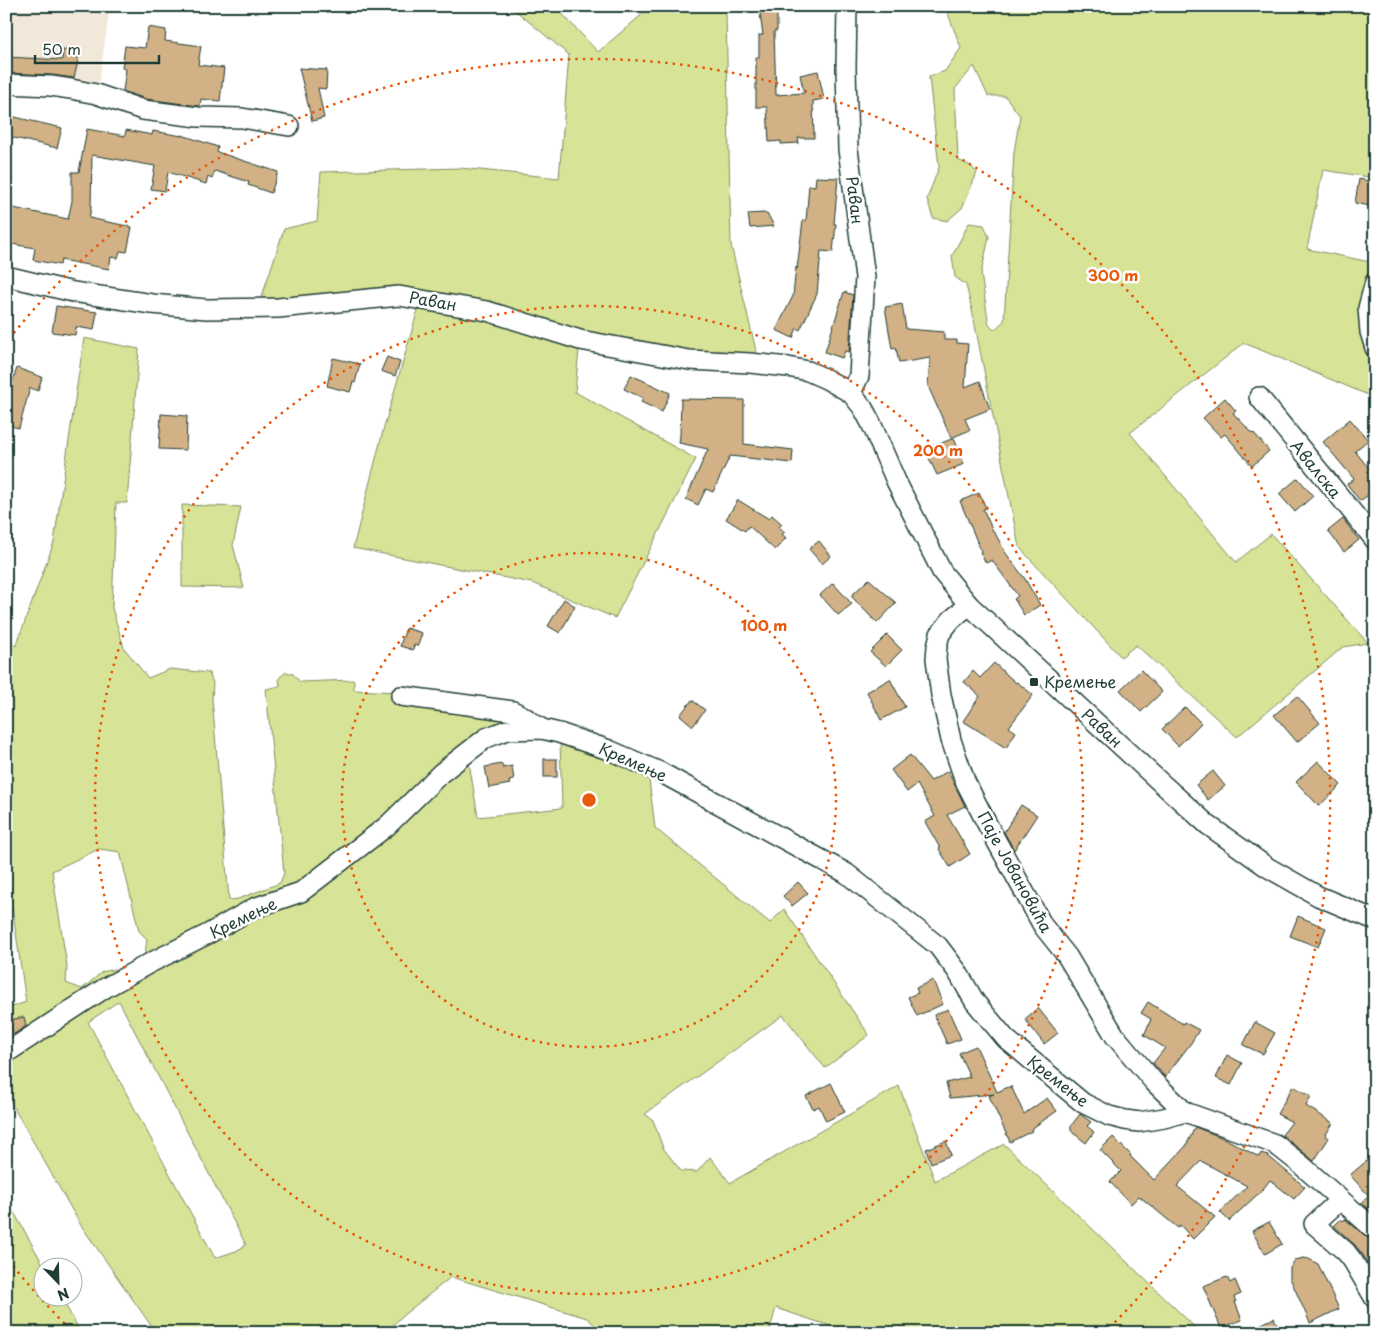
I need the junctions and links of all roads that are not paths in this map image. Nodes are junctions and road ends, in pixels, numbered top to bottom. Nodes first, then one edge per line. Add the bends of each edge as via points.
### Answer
1 (847, 6) edge
2 (6, 84) edge
3 (288, 126) dead end
4 (6, 276) edge
5 (1375, 282) edge
6 (1375, 348) edge
7 (851, 393) junction
8 (1259, 397) dead end
9 (1375, 540) edge
10 (969, 605) junction
11 (401, 696) dead end
12 (542, 729) junction
13 (1375, 920) edge
14 (6, 1053) edge
15 (1185, 1112) junction
16 (1340, 1200) junction
17 (1375, 1230) edge
18 (1375, 1299) edge

1 - 7 street, Раван via 848,149 865,277 858,376
2 - 3 street via 71,89 143,110 198,117 242,118
4 - 7 street, Раван via 73,292 206,308 278,308 398,296 487,311 580,340 689,360 750,363 808,371
5 - 6 street via 1368,308
7 - 10 street, Раван via 871,423 942,572
8 - 9 street, Авалска
10 - 13 street, Раван via 1208,825 1266,867 1318,896
10 - 15 street, Паје Јовановића via 940,634 936,659 951,740 965,781 1043,926 1067,956 1115,1036
11 - 12 street, Кремење via 512,711
12 - 14 street, Кремење via 507,730 486,738 441,774 387,826 301,892 254,908 150,963
12 - 15 street, Кремење via 609,750 660,772 846,874 938,946 975,1002 1006,1040 1083,1103 1109,1116 1139,1122
15 - 16 street via 1275,1144
16 - 17 street
16 - 18 street via 1314,1224 1354,1261

